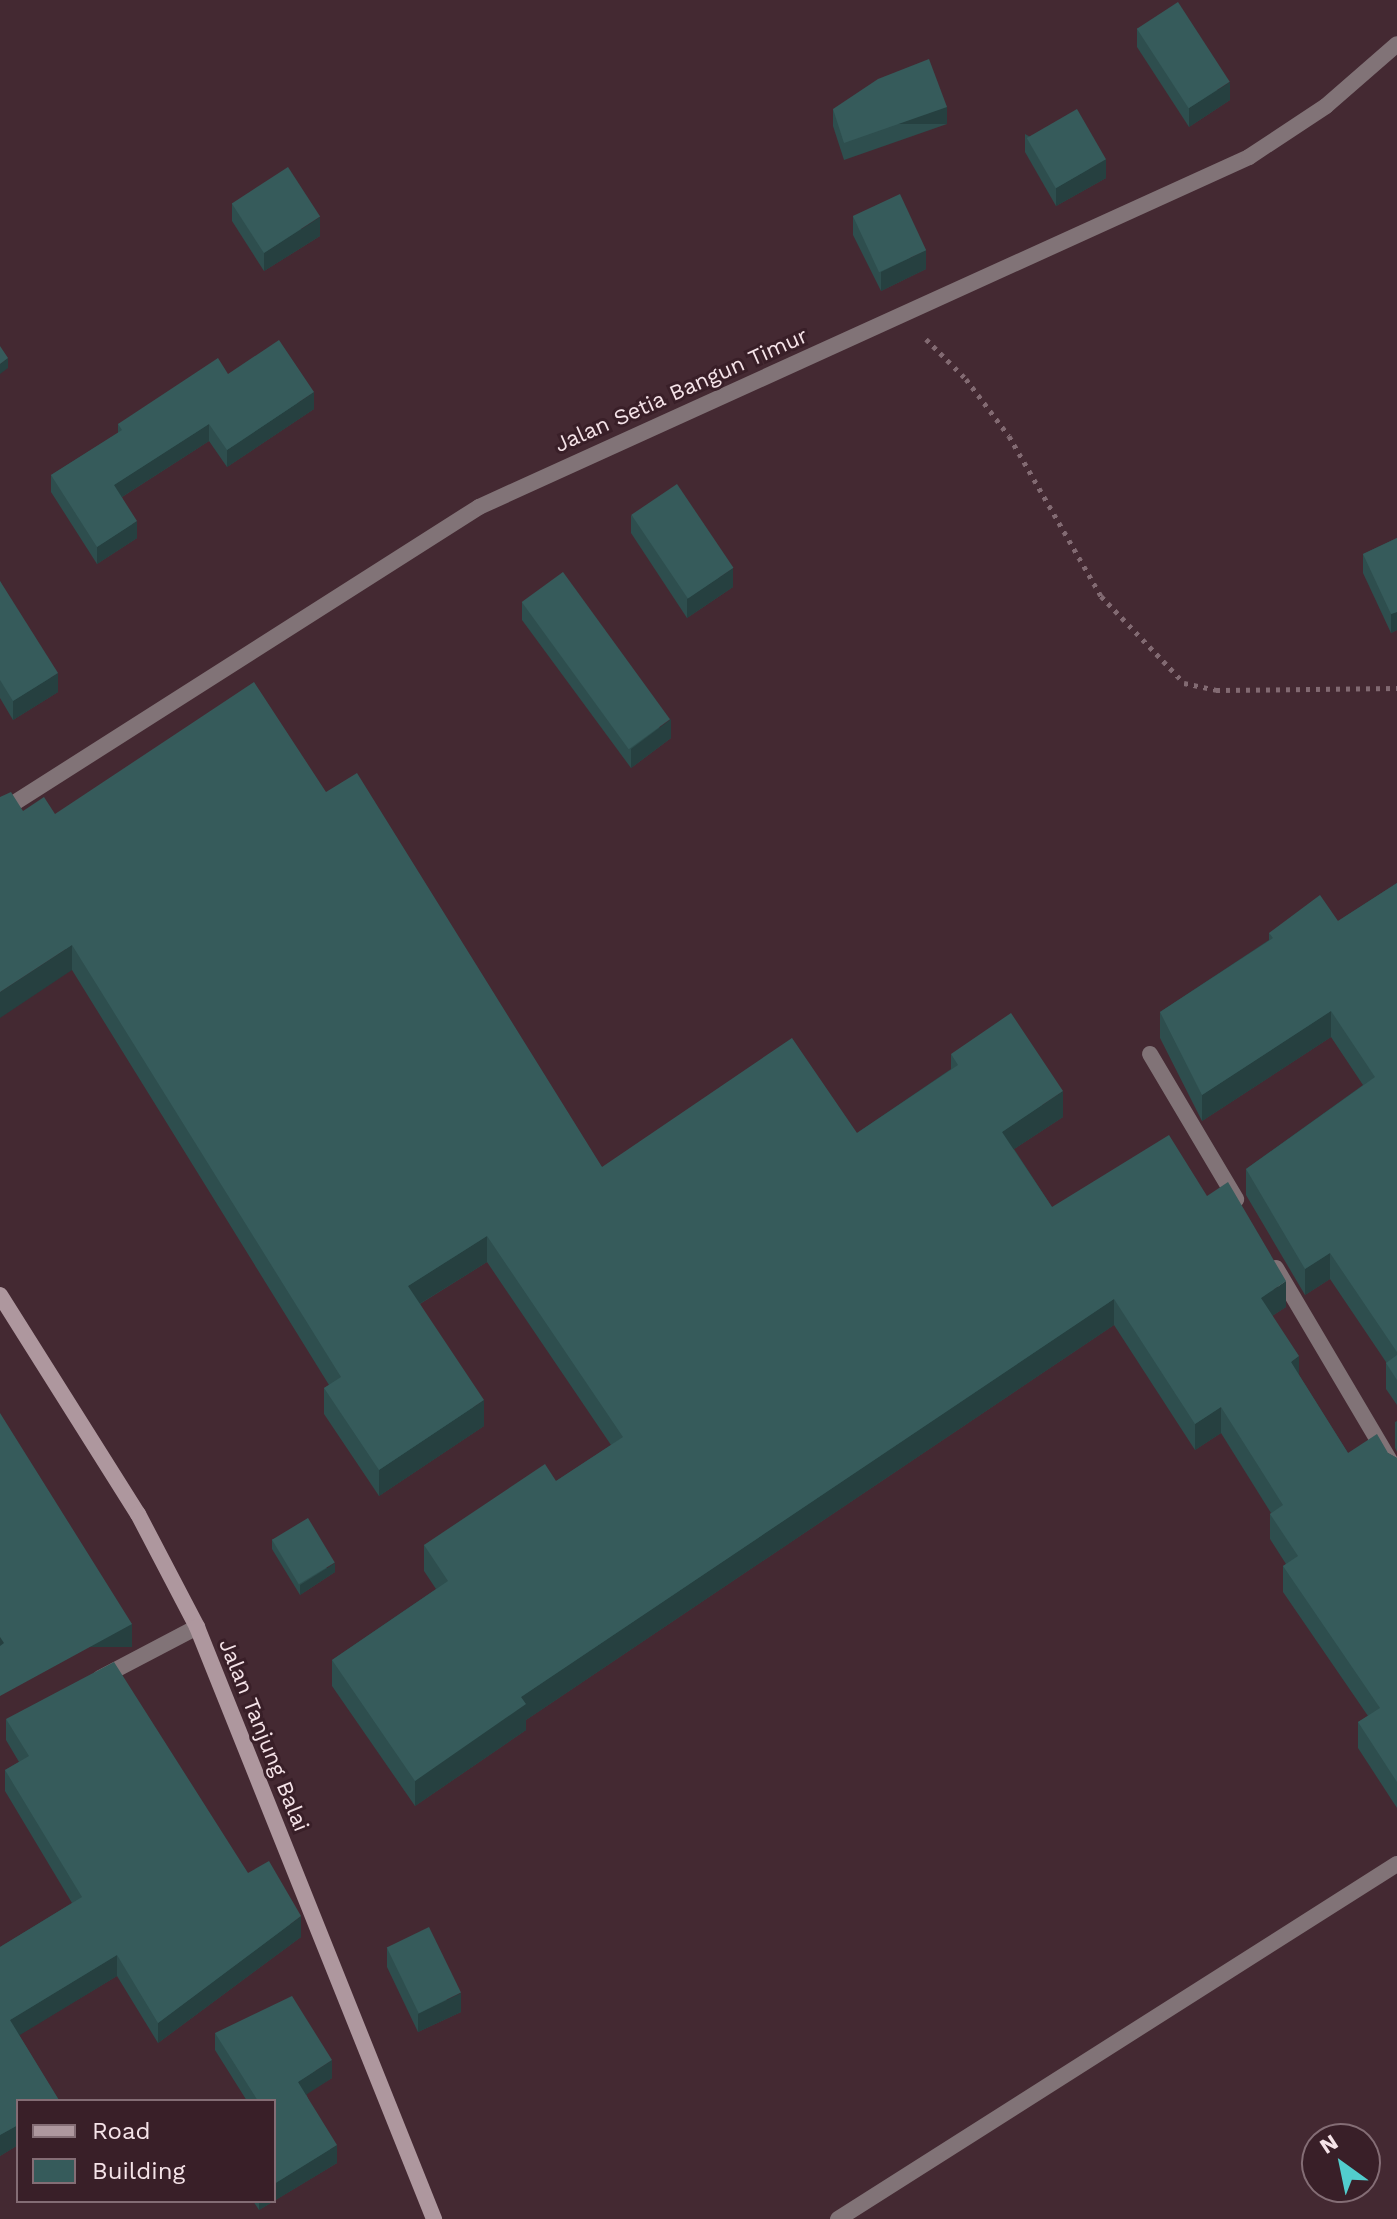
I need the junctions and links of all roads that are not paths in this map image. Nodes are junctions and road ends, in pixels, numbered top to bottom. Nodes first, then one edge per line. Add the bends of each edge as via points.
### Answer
1 (1397, 44) edge
2 (0, 812) edge
3 (1150, 1054) dead end
4 (1246, 1216) edge
5 (1269, 1257) edge
6 (0, 1295) edge
7 (1397, 1473) edge
8 (197, 1627) junction
9 (82, 1687) edge
10 (1397, 1864) edge
11 (434, 2219) edge
12 (838, 2219) edge

1 - 2 street, Jalan Setia Bangun Timur via 1326,106 1249,157 479,507
3 - 4 street
5 - 7 street
6 - 8 street, Jalan Tanjung Balai via 138,1514
8 - 9 street
8 - 11 street, Jalan Tanjung Balai
10 - 12 street

